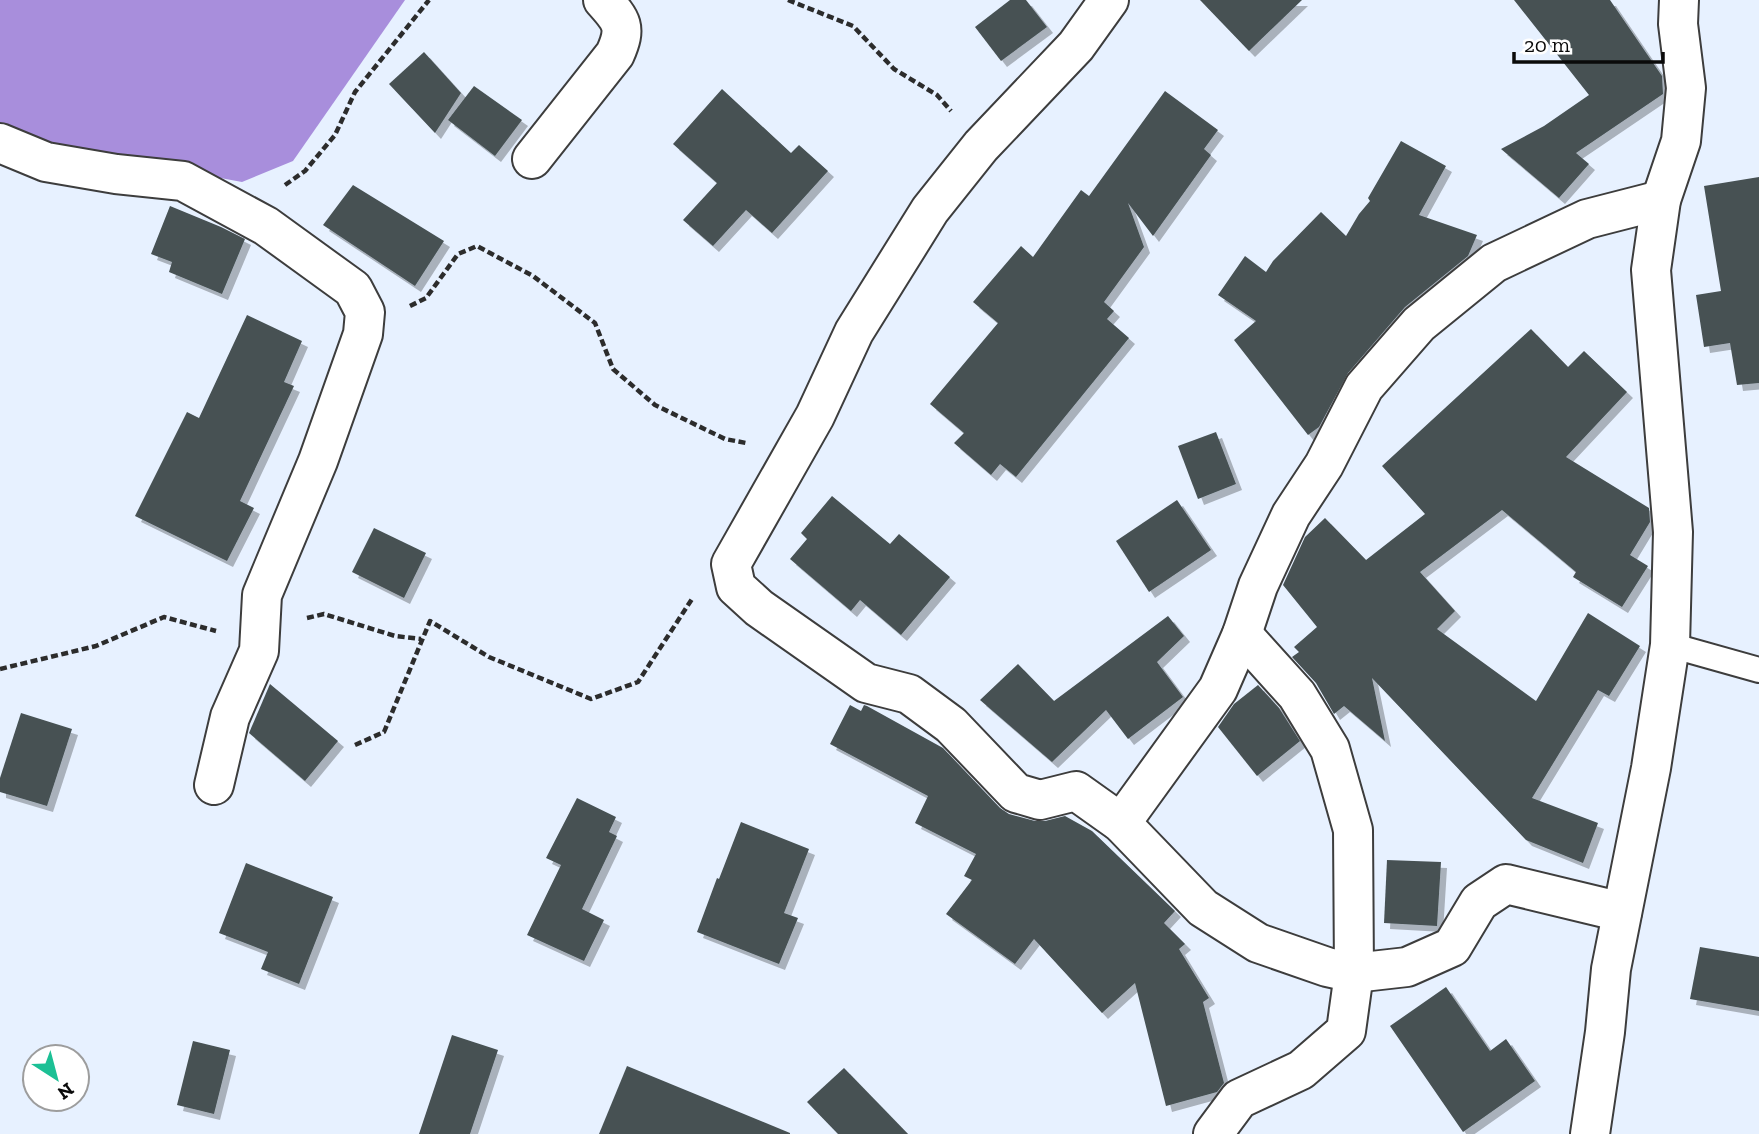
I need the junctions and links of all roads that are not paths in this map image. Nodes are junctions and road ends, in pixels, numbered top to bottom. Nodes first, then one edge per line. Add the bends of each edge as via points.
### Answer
1 (603, 0) edge
2 (1109, 0) edge
3 (1679, 0) edge
4 (0, 143) edge
5 (532, 159) dead end
6 (1661, 200) junction
7 (1242, 634) junction
8 (1670, 645) junction
9 (1759, 670) edge
10 (214, 785) dead end
11 (1121, 823) junction
12 (1622, 912) junction
13 (1354, 972) junction
14 (1213, 1134) edge
15 (1590, 1134) edge

1 - 5 street via 620,19 623,37 615,54
2 - 11 street via 1076,46 981,146 930,210 854,332 815,416 731,564 736,587 759,608 866,683 908,694 951,725 1016,793 1040,800 1076,791
3 - 6 street via 1686,88 1681,141
4 - 10 street via 46,162 183,181 266,226 353,289 365,312 363,334 317,461 262,595 260,651 230,717
6 - 7 street via 1587,219 1494,263 1419,324 1364,387 1324,465 1291,515
6 - 8 street via 1651,270 1673,532
7 - 11 street via 1218,689
7 - 13 street via 1297,695 1330,749 1353,830
8 - 9 lane
8 - 12 street
11 - 13 street via 1203,908 1258,943
12 - 13 street via 1506,884 1479,902 1452,947 1408,967
12 - 15 street
13 - 14 street via 1346,1031 1301,1070 1239,1099

